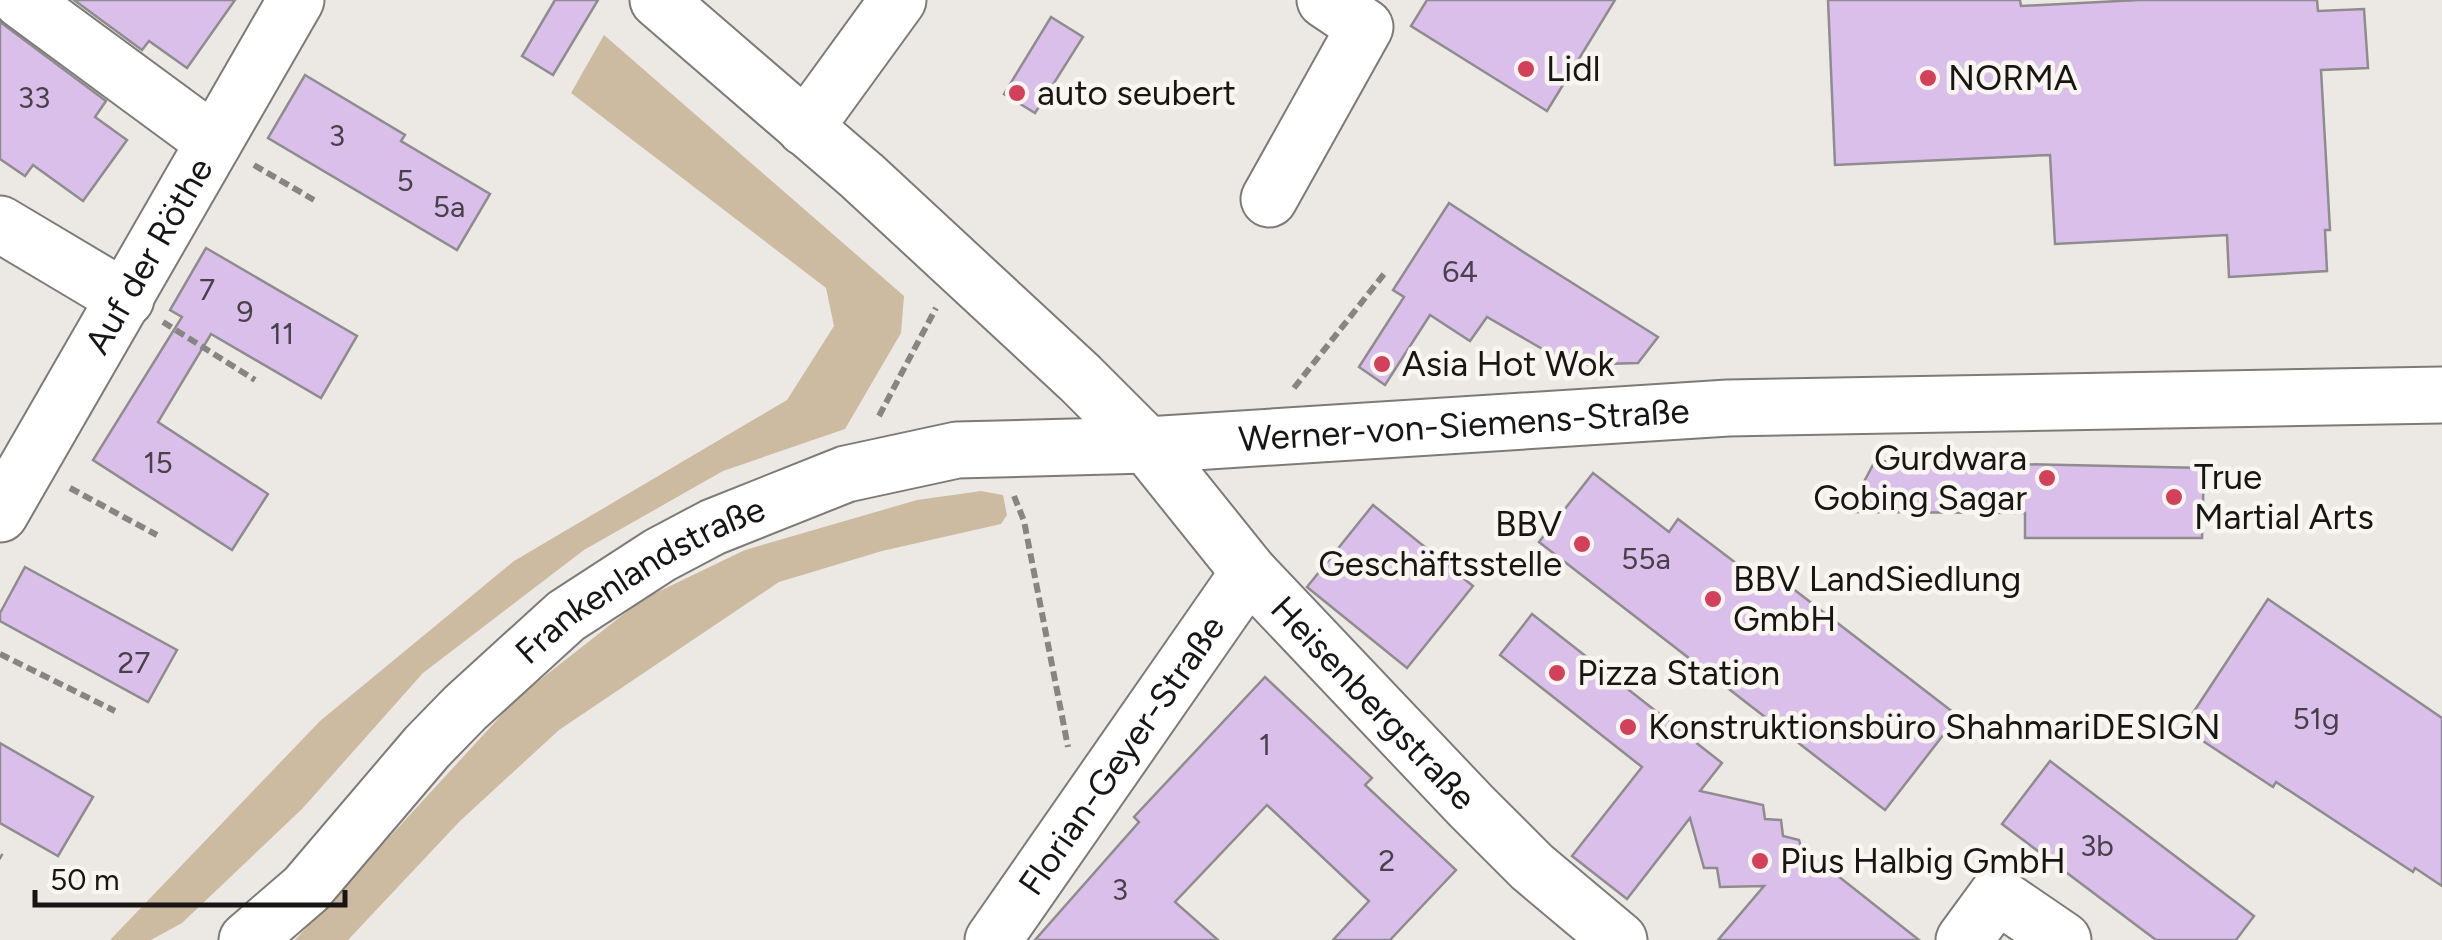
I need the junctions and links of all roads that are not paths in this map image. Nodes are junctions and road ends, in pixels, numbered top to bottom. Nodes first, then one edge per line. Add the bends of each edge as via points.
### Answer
1 (21, 0) edge
2 (296, 0) edge
3 (658, 0) edge
4 (898, 0) edge
5 (1325, 0) edge
6 (805, 128) junction
7 (214, 142) junction
8 (1269, 199) dead end
9 (0, 224) edge
10 (126, 299) junction
11 (2442, 395) edge
12 (1148, 445) junction
13 (0, 514) edge
14 (1249, 572) junction
15 (247, 940) edge
16 (993, 940) edge
17 (1619, 940) edge
18 (1964, 940) edge
19 (2063, 940) edge

1 - 7 street
2 - 7 street, Auf der Röthe
3 - 6 street
4 - 6 street
5 - 8 street via 1365,27
6 - 12 street
7 - 10 street, Auf der Röthe
9 - 10 street
10 - 13 street, Auf der Röthe
11 - 12 street, Werner-von-Siemens-Straße via 1728,408
12 - 14 street, Heisenbergstraße
12 - 15 street, Frankenlandstraße via 957,450 846,474 660,555 566,616 465,708 306,890
14 - 16 street, Florian-Geyer-Straße
14 - 17 street, Heisenbergstraße via 1532,867
18 - 19 street via 1997,895

